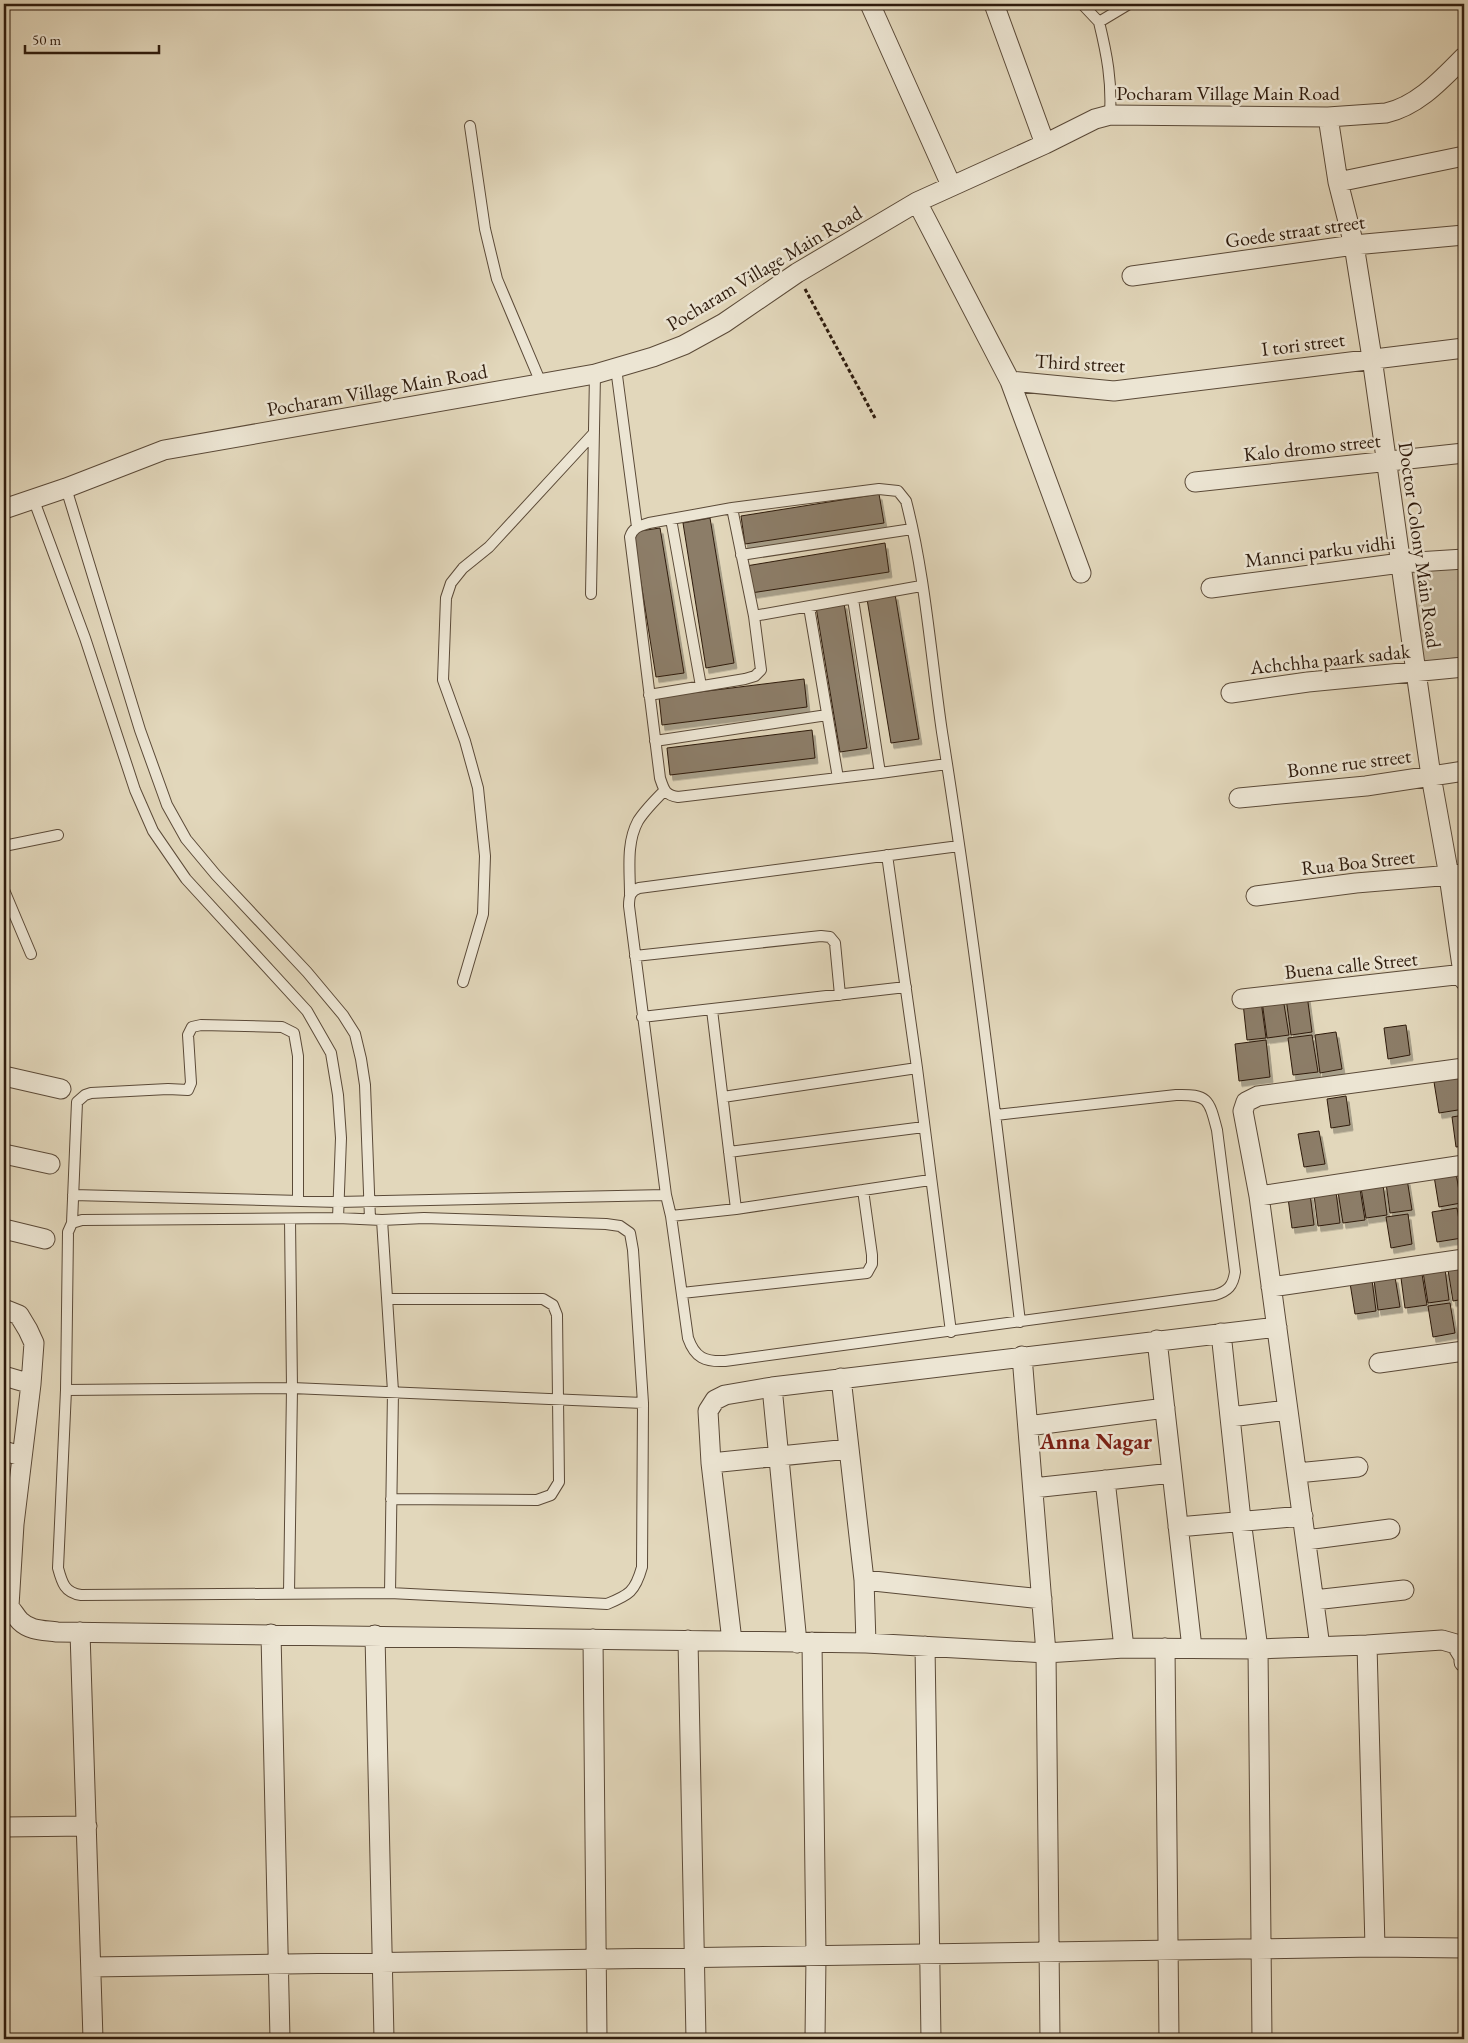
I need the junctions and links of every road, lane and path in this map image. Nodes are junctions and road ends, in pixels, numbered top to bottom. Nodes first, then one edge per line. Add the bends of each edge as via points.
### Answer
1 (870, 4) edge
2 (994, 4) edge
3 (1082, 4) edge
4 (1129, 4) edge
5 (1099, 22) junction
6 (1464, 57) edge
7 (1110, 115) junction
8 (1328, 117) junction
9 (470, 126) dead end
10 (1045, 144) junction
11 (1464, 156) edge
12 (1338, 182) junction
13 (951, 185) junction
14 (917, 202) junction
15 (1464, 235) edge
16 (1354, 245) junction
17 (797, 273) junction
18 (1132, 276) dead end
19 (1464, 348) edge
20 (1372, 358) junction
21 (616, 368) junction
22 (595, 374) junction
23 (1010, 381) junction
24 (541, 383) junction
25 (1149, 387) joint
26 (875, 418) dead end
27 (594, 433) junction
28 (1464, 453) edge
29 (1386, 461) junction
30 (1195, 482) dead end
31 (66, 488) junction
32 (33, 498) junction
33 (732, 508) junction
34 (4, 509) edge
35 (671, 519) junction
36 (637, 526) junction
37 (912, 529) junction
38 (741, 555) junction
39 (1464, 559) edge
40 (1401, 562) junction
41 (1081, 573) dead end
42 (921, 586) junction
43 (1211, 588) dead end
44 (591, 594) dead end
45 (853, 599) junction
46 (809, 607) junction
47 (754, 616) junction
48 (1464, 667) edge
49 (1416, 672) junction
50 (701, 686) junction
51 (1231, 693) dead end
52 (649, 695) junction
53 (827, 715) junction
54 (655, 741) junction
55 (947, 764) junction
56 (1464, 771) edge
57 (880, 773) junction
58 (1431, 776) junction
59 (838, 778) junction
60 (664, 791) junction
61 (1239, 798) dead end
62 (58, 835) dead end
63 (4, 846) edge
64 (960, 846) junction
65 (886, 855) junction
66 (1457, 875) edge
67 (4, 890) edge
68 (630, 895) junction
69 (1256, 896) dead end
70 (31, 954) dead end
71 (635, 956) junction
72 (1464, 976) edge
73 (463, 982) dead end
74 (906, 988) junction
75 (840, 995) junction
76 (1242, 999) dead end
77 (712, 1010) junction
78 (642, 1017) junction
79 (917, 1068) junction
80 (1464, 1068) edge
81 (4, 1076) edge
82 (61, 1089) dead end
83 (723, 1097) junction
84 (996, 1115) junction
85 (924, 1127) junction
86 (730, 1152) junction
87 (4, 1154) edge
88 (50, 1164) dead end
89 (1464, 1165) edge
90 (930, 1180) junction
91 (863, 1190) junction
92 (73, 1195) junction
93 (666, 1195) junction
94 (1259, 1196) junction
95 (298, 1201) junction
96 (370, 1201) junction
97 (338, 1202) junction
98 (736, 1209) junction
99 (671, 1216) junction
100 (338, 1218) junction
101 (370, 1219) junction
102 (290, 1220) junction
103 (382, 1220) junction
104 (72, 1223) junction
105 (4, 1229) edge
106 (45, 1239) dead end
107 (1464, 1259) edge
108 (1272, 1287) junction
109 (682, 1294) junction
110 (387, 1299) junction
111 (4, 1308) edge
112 (1020, 1322) junction
113 (1277, 1327) junction
114 (951, 1332) junction
115 (1221, 1333) junction
116 (1157, 1340) junction
117 (1464, 1351) edge
118 (1022, 1356) junction
119 (1379, 1363) dead end
120 (4, 1376) edge
121 (841, 1378) junction
122 (31, 1384) junction
123 (772, 1387) junction
124 (292, 1388) junction
125 (66, 1390) junction
126 (394, 1391) junction
127 (558, 1399) junction
128 (643, 1403) junction
129 (1165, 1408) junction
130 (1288, 1410) junction
131 (1230, 1417) junction
132 (1028, 1426) junction
133 (849, 1449) junction
134 (13, 1454) edge
135 (780, 1457) junction
136 (711, 1463) junction
137 (1358, 1467) dead end
138 (1297, 1473) junction
139 (1172, 1474) junction
140 (1105, 1480) junction
141 (1033, 1488) junction
142 (391, 1499) junction
143 (1303, 1516) junction
144 (1241, 1520) junction
145 (9, 1523) edge
146 (1178, 1527) junction
147 (1390, 1529) dead end
148 (1306, 1540) junction
149 (864, 1580) junction
150 (1404, 1590) dead end
151 (289, 1593) junction
152 (390, 1593) junction
153 (1042, 1599) junction
154 (1314, 1600) junction
155 (6, 1605) edge
156 (80, 1632) junction
157 (270, 1634) junction
158 (375, 1635) junction
159 (594, 1639) junction
160 (688, 1640) junction
161 (732, 1641) junction
162 (804, 1643) junction
163 (866, 1643) junction
164 (1367, 1645) junction
165 (925, 1646) junction
166 (1320, 1647) junction
167 (1124, 1648) junction
168 (1164, 1648) junction
169 (1192, 1648) junction
170 (1258, 1649) junction
171 (1046, 1653) junction
172 (1464, 1662) edge
173 (86, 1826) junction
174 (4, 1827) edge
175 (1375, 1947) junction
176 (1464, 1948) edge
177 (1263, 1949) junction
178 (1168, 1950) junction
179 (1049, 1952) junction
180 (929, 1954) junction
181 (816, 1956) junction
182 (695, 1958) junction
183 (597, 1959) junction
184 (382, 1962) junction
185 (278, 1964) junction
186 (91, 1967) junction
187 (93, 2039) edge
188 (280, 2039) edge
189 (384, 2039) edge
190 (597, 2039) edge
191 (696, 2039) edge
192 (815, 2039) edge
193 (931, 2039) edge
194 (1050, 2039) edge
195 (1169, 2039) edge
196 (1262, 2039) edge

1 - 13 street
2 - 10 street
3 - 5 lane
4 - 5 lane
5 - 7 lane via 1109,63
6 - 8 street, Pocharam Village Main Road via 1430,90 1394,111
7 - 8 street, Pocharam Village Main Road
7 - 10 street, Pocharam Village Main Road
8 - 12 street, Doctor Colony Main Road
9 - 24 lane via 485,229 497,279
10 - 13 street, Pocharam Village Main Road
11 - 12 street
12 - 16 street, Doctor Colony Main Road
13 - 14 street, Pocharam Village Main Road
14 - 17 street, Pocharam Village Main Road
14 - 23 street
15 - 16 street, Goede straat street
16 - 18 street, Goede straat street
16 - 20 street, Doctor Colony Main Road
17 - 21 street, Pocharam Village Main Road via 724,323 684,345
17 - 26 path
19 - 20 street, I tori street
20 - 25 street, I tori street
20 - 29 street, Doctor Colony Main Road
21 - 22 street, Pocharam Village Main Road
21 - 36 lane
22 - 24 street, Pocharam Village Main Road
22 - 27 lane
23 - 25 street, Third street via 1114,391
23 - 41 street
24 - 31 street, Pocharam Village Main Road via 164,450
27 - 44 lane
27 - 73 lane via 489,547 463,568 451,583 446,598 443,680 478,788 485,856 483,914
28 - 29 street, Kalo dromo street
29 - 30 street, Kalo dromo street
29 - 40 street, Doctor Colony Main Road
31 - 32 street, Pocharam Village Main Road
31 - 96 lane via 140,730 167,805 186,839 307,972 355,1034 365,1085
32 - 34 street, Pocharam Village Main Road
32 - 97 lane via 85,638 135,790 153,831 186,879 307,1011 331,1053 341,1138
33 - 35 lane
33 - 37 lane via 889,489 898,491 906,501
33 - 38 lane
35 - 36 lane
35 - 50 lane
36 - 52 lane via 630,537
37 - 38 lane
37 - 42 lane
38 - 47 lane
39 - 40 street, Mannci parku vidhi
40 - 43 street, Mannci parku vidhi
40 - 49 street, Doctor Colony Main Road
42 - 45 lane
42 - 55 lane
45 - 46 lane
45 - 57 lane
46 - 47 lane
46 - 53 lane
47 - 50 lane via 762,665 759,674
48 - 49 street, Achchha paark sadak
49 - 51 street, Achchha paark sadak
49 - 58 street, Doctor Colony Main Road
50 - 52 lane
52 - 54 lane
53 - 54 lane
53 - 59 lane
54 - 60 lane
55 - 57 lane
55 - 64 lane
56 - 58 street, Bonne rue street
57 - 59 lane
58 - 61 street, Bonne rue street via 1366,786
58 - 66 street, Doctor Colony Main Road
59 - 60 lane via 678,797
60 - 68 lane via 639,820 633,834
62 - 63 lane
64 - 65 lane
64 - 84 lane
65 - 68 lane via 639,888
65 - 74 lane
66 - 69 street, Rua Boa Street via 1356,883
66 - 72 street, Doctor Colony Main Road
67 - 70 lane
68 - 71 lane
71 - 75 lane via 830,937 834,944
71 - 78 lane
72 - 76 street, Buena calle Street
74 - 75 lane
74 - 79 lane
75 - 77 lane
77 - 78 lane
77 - 83 lane
78 - 93 lane
79 - 83 lane
79 - 85 lane
80 - 94 street via 1250,1099 1243,1111
81 - 82 street
83 - 86 lane
84 - 112 lane
84 - 112 lane via 1176,1095 1203,1098 1212,1109 1217,1130 1235,1272 1229,1289 1215,1295
85 - 86 lane
85 - 90 lane
86 - 98 lane
87 - 88 street
89 - 94 street
90 - 91 lane
90 - 114 lane
91 - 98 lane
91 - 109 lane via 872,1255 867,1273
92 - 95 lane
92 - 95 lane via 77,1102 91,1093 188,1090 191,1083 188,1035 192,1028 201,1024 282,1027 294,1033 298,1056
92 - 104 lane
93 - 96 lane
93 - 99 lane
94 - 108 street
95 - 97 lane
96 - 97 lane
96 - 101 lane
97 - 100 lane
98 - 99 lane
99 - 109 lane
100 - 101 lane
100 - 102 lane
101 - 103 lane
102 - 104 lane via 82,1220
102 - 124 lane
103 - 110 lane
103 - 128 lane via 424,1218 606,1224 626,1229 634,1250
104 - 125 lane via 68,1232
105 - 106 street
107 - 108 street
108 - 113 street
109 - 114 lane via 691,1346 695,1353 714,1361
110 - 126 lane
110 - 127 lane via 548,1301 557,1315
111 - 122 street via 19,1315 34,1343
112 - 114 lane
113 - 115 street
113 - 130 street
115 - 116 street
115 - 131 street
116 - 118 street
116 - 129 street
117 - 119 street
118 - 121 street
118 - 132 street
120 - 122 street
121 - 123 street
121 - 133 street
122 - 134 street
123 - 135 street
123 - 136 street via 725,1395 710,1406
124 - 125 lane
124 - 126 lane
124 - 151 lane
125 - 151 lane via 58,1568 66,1589 81,1595
126 - 127 lane
126 - 142 lane
127 - 128 lane
127 - 142 lane via 559,1482 551,1495 537,1500
128 - 152 lane via 642,1567 637,1584 624,1597 607,1604
129 - 132 street
129 - 139 street
130 - 131 street
130 - 138 street
131 - 144 street
132 - 141 street
133 - 135 street
133 - 149 street
134 - 145 street
135 - 136 street
135 - 162 street
136 - 161 street
137 - 138 street
138 - 143 street
139 - 140 street
139 - 146 street
140 - 141 street
140 - 167 street
141 - 153 street
142 - 152 lane
143 - 144 street
143 - 148 street
144 - 146 street
144 - 170 street
145 - 155 street
146 - 169 street
147 - 148 street
148 - 154 street
149 - 153 street
149 - 163 street
150 - 154 street
151 - 152 lane
153 - 171 street
154 - 166 street
155 - 156 street via 20,1622 31,1629
156 - 157 street
156 - 173 street
157 - 158 street
157 - 185 street
158 - 159 street
158 - 184 street
159 - 160 street
159 - 183 street
160 - 161 street
160 - 182 street
161 - 162 street
162 - 163 street
162 - 181 street
163 - 165 street
164 - 166 street
164 - 172 street via 1442,1640 1456,1644
164 - 175 street
165 - 171 street
165 - 180 street
166 - 170 street
167 - 168 street
167 - 171 street
168 - 169 street
168 - 178 street
169 - 170 street
170 - 177 street
171 - 179 street
173 - 174 street
173 - 186 street
175 - 176 street
175 - 177 street
177 - 178 street
177 - 196 street
178 - 179 street
178 - 195 street
179 - 180 street
179 - 194 street
180 - 181 street
180 - 193 street
181 - 182 street
181 - 192 street
182 - 183 street
182 - 191 street
183 - 184 street
183 - 190 street
184 - 185 street
184 - 189 street
185 - 186 street
185 - 188 street
186 - 187 street

